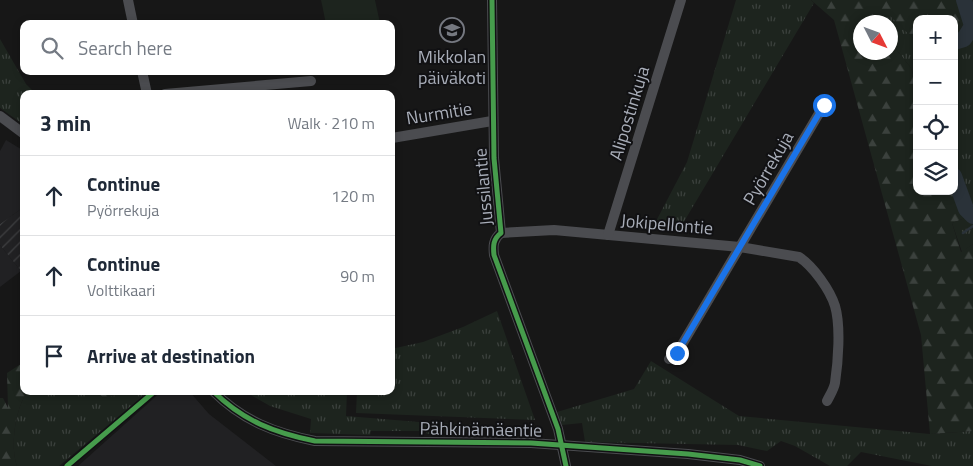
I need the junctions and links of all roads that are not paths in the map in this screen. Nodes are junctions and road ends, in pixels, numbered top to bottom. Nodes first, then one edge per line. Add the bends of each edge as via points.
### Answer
1 (128, 0) edge
2 (492, 0) edge
3 (681, 0) edge
4 (132, 20) edge
5 (143, 75) edge
6 (311, 81) dead end
7 (146, 90) edge
8 (210, 90) edge
9 (824, 105) dead end
10 (0, 116) edge
11 (492, 121) junction
12 (20, 131) edge
13 (395, 137) edge
14 (501, 233) junction
15 (608, 235) junction
16 (740, 247) junction
17 (669, 359) dead end
18 (218, 395) edge
19 (827, 401) dead end
20 (563, 446) junction
21 (566, 466) edge
22 (760, 466) edge

1 - 4 street
2 - 11 street, Jussilantie
3 - 15 street, Alipostinkuja
5 - 7 street
6 - 8 street
9 - 16 street, Pyörrekuja
10 - 12 street
11 - 13 street, Nurmitie
11 - 14 street, Jussilantie
14 - 15 street, Jokipellontie via 554,230
14 - 20 street, Jussilantie via 496,236 494,255
15 - 16 street, Jokipellontie
16 - 17 street, Pyörrekuja via 677,353
16 - 19 street, Jokipellontie via 799,257 820,278 835,306 838,328 835,385
18 - 20 street, Pähkinämäentie via 264,427 288,436 315,440
20 - 21 street
20 - 22 street, Pähkinämäentie via 688,454 740,460

